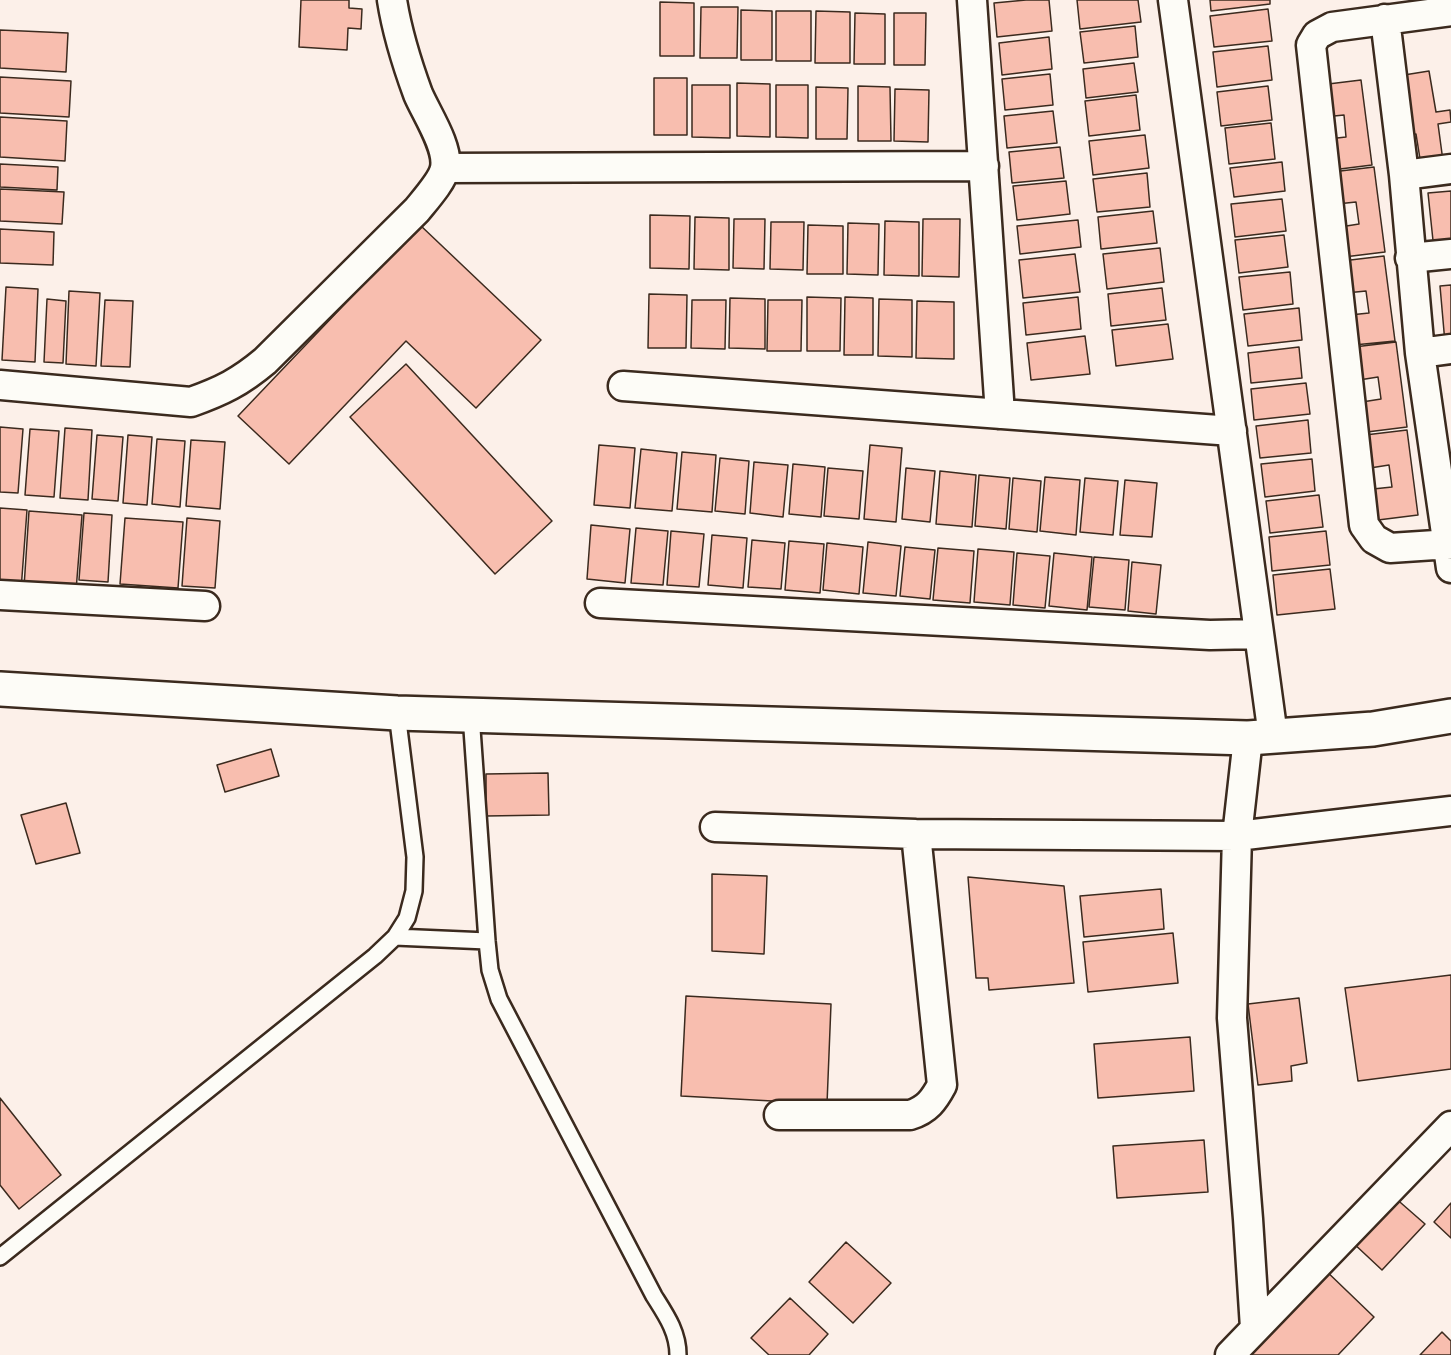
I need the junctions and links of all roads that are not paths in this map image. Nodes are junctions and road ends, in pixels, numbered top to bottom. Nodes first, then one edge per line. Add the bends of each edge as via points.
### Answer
1 (392, 0) edge
2 (972, 0) edge
3 (1173, 0) edge
4 (1451, 11) edge
5 (1384, 19) junction
6 (984, 166) junction
7 (446, 168) junction
8 (1451, 169) edge
9 (1404, 175) junction
10 (1451, 254) edge
11 (1410, 258) junction
12 (1451, 349) edge
13 (1420, 353) junction
14 (0, 385) edge
15 (622, 386) dead end
16 (1000, 414) junction
17 (1232, 432) junction
18 (1442, 443) edge
19 (1450, 552) edge
20 (0, 595) edge
21 (600, 603) dead end
22 (205, 606) dead end
23 (1259, 634) junction
24 (0, 689) edge
25 (397, 713) junction
26 (471, 715) junction
27 (1451, 716) edge
28 (1260, 737) junction
29 (1451, 811) edge
30 (715, 827) dead end
31 (915, 834) junction
32 (1237, 836) junction
33 (395, 938) junction
34 (487, 941) junction
35 (779, 1115) dead end
36 (1451, 1126) edge
37 (0, 1257) edge
38 (1255, 1328) junction
39 (678, 1355) edge
40 (1230, 1355) edge

1 - 7 street via 407,61 444,153
2 - 6 street
3 - 17 street
4 - 5 street
5 - 9 street
5 - 19 street via 1332,27 1317,35 1311,45 1365,525 1374,539 1390,548
6 - 7 street
6 - 16 street
7 - 14 street via 417,210 265,361 243,380 215,394 191,402
8 - 9 street
9 - 11 street
10 - 11 street
11 - 13 street
12 - 13 street
13 - 18 street
15 - 16 street
16 - 17 street
17 - 23 street
18 - 19 street
20 - 22 street
21 - 23 street via 1210,635
23 - 28 street
24 - 25 street
25 - 26 street
25 - 33 lane via 415,858 414,891 407,918
26 - 28 street
26 - 34 lane
27 - 28 street via 1372,729
28 - 32 street
29 - 32 street
30 - 31 street
31 - 32 street
31 - 35 street via 942,1085 922,1111 910,1115
32 - 38 street via 1232,1018
33 - 34 lane
33 - 37 lane
34 - 39 lane via 499,999 672,1325
36 - 38 street
38 - 40 street

